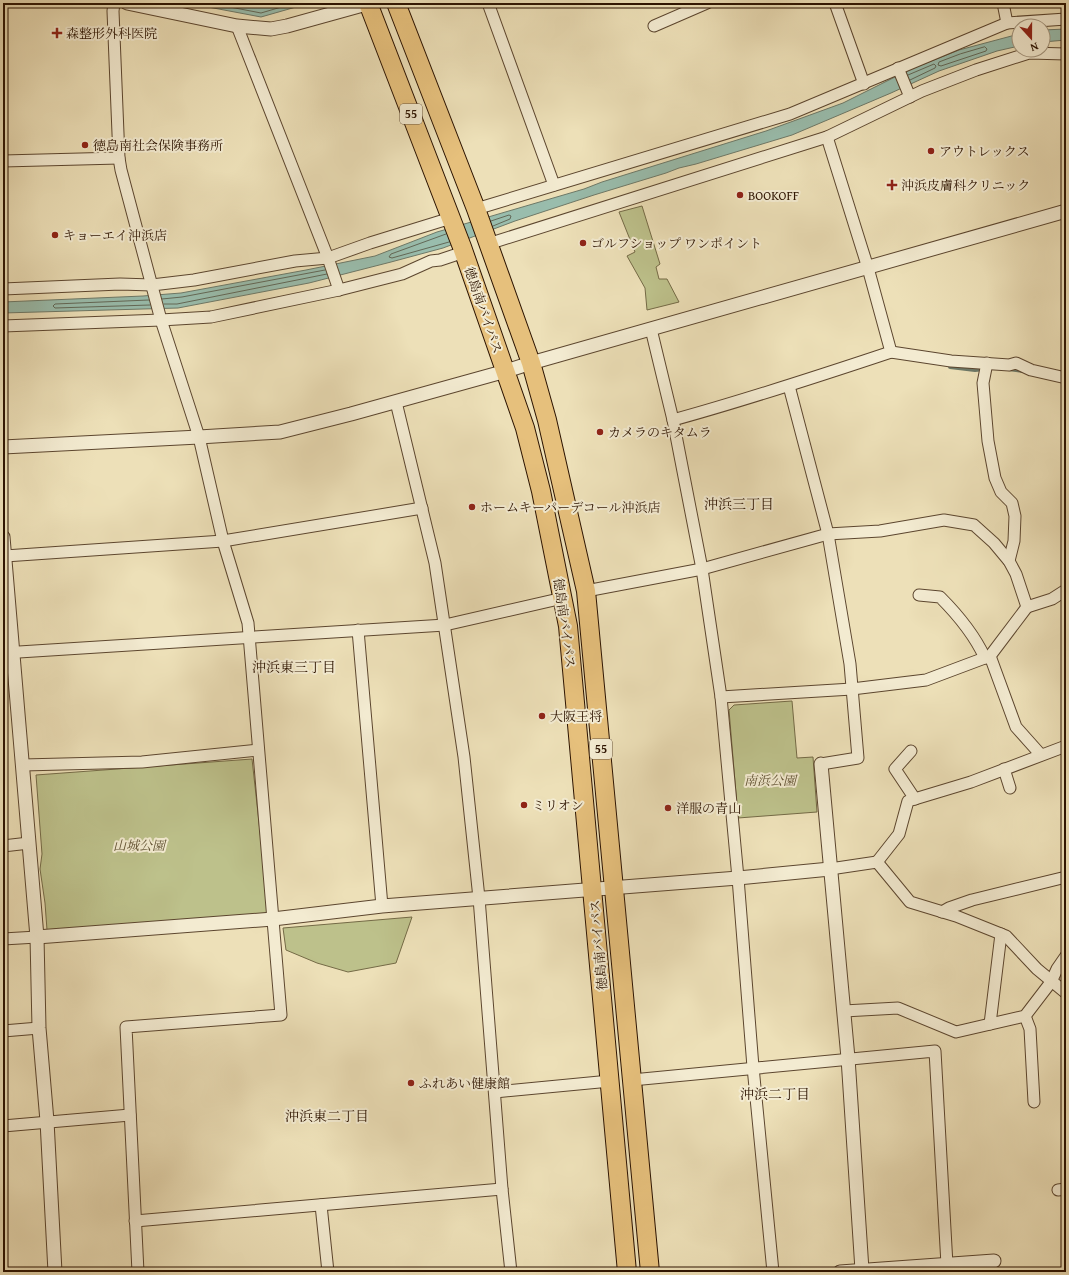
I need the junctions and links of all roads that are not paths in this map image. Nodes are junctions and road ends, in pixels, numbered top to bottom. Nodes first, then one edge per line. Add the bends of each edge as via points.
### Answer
1 (114, 3) edge
2 (126, 3) edge
3 (369, 3) edge
4 (396, 3) edge
5 (488, 3) edge
6 (707, 3) edge
7 (835, 3) edge
8 (1003, 3) edge
9 (1066, 19) edge
10 (1007, 23) junction
11 (237, 26) junction
12 (654, 26) dead end
13 (1066, 54) edge
14 (898, 68) junction
15 (864, 84) junction
16 (910, 97) junction
17 (827, 137) junction
18 (119, 158) junction
19 (3, 161) edge
20 (554, 185) junction
21 (1066, 211) edge
22 (477, 214) junction
23 (453, 222) junction
24 (487, 241) junction
25 (463, 250) junction
26 (328, 258) junction
27 (868, 268) junction
28 (152, 285) junction
29 (3, 289) edge
30 (339, 290) junction
31 (161, 320) junction
32 (3, 326) edge
33 (651, 329) junction
34 (891, 352) junction
35 (531, 363) junction
36 (987, 363) junction
37 (506, 371) junction
38 (1066, 378) edge
39 (789, 386) junction
40 (396, 402) junction
41 (673, 420) junction
42 (198, 437) junction
43 (3, 447) edge
44 (422, 508) junction
45 (828, 534) junction
46 (3, 537) edge
47 (223, 541) junction
48 (5, 556) junction
49 (1009, 562) junction
50 (702, 569) junction
51 (1066, 590) edge
52 (586, 591) junction
53 (919, 595) dead end
54 (563, 598) junction
55 (1028, 607) junction
56 (445, 625) junction
57 (358, 630) junction
58 (250, 636) junction
59 (8, 653) edge
60 (987, 657) junction
61 (852, 689) junction
62 (721, 696) junction
63 (1066, 746) edge
64 (258, 750) junction
65 (911, 751) dead end
66 (1041, 755) junction
67 (821, 764) joint
68 (22, 765) junction
69 (1004, 769) junction
70 (1010, 788) dead end
71 (915, 799) junction
72 (29, 844) junction
73 (3, 846) edge
74 (877, 862) junction
75 (830, 869) junction
76 (1066, 877) edge
77 (738, 878) junction
78 (614, 888) junction
79 (592, 890) junction
80 (479, 898) junction
81 (382, 906) junction
82 (942, 912) junction
83 (273, 919) junction
84 (1001, 934) junction
85 (37, 936) junction
86 (3, 939) edge
87 (1066, 956) edge
88 (1051, 982) junction
89 (1066, 993) edge
90 (844, 1011) junction
91 (1025, 1016) junction
92 (990, 1024) junction
93 (39, 1028) junction
94 (3, 1031) edge
95 (848, 1058) junction
96 (753, 1067) junction
97 (632, 1080) junction
98 (610, 1081) junction
99 (494, 1092) junction
100 (1034, 1102) dead end
101 (130, 1115) junction
102 (47, 1121) junction
103 (3, 1126) edge
104 (502, 1189) junction
105 (321, 1205) junction
106 (135, 1221) junction
107 (994, 1261) dead end
108 (946, 1268) edge
109 (865, 1271) edge
110 (55, 1272) edge
111 (138, 1272) edge
112 (328, 1272) edge
113 (511, 1272) edge
114 (627, 1272) edge
115 (650, 1272) edge
116 (773, 1272) edge
117 (840, 1272) edge

1 - 18 street
2 - 11 street
3 - 11 street via 271,29
3 - 23 highway, 徳島南バイパス / 55
4 - 22 highway, 徳島南バイパス / 55
5 - 20 street
6 - 12 street
7 - 15 street
8 - 10 street
9 - 10 street
10 - 14 street
11 - 26 street
13 - 16 street via 1029,53 976,70
14 - 15 street
14 - 16 street
15 - 20 street via 790,114
16 - 17 street
17 - 24 street
17 - 27 street
18 - 19 street
18 - 28 street
20 - 22 street
21 - 27 street
22 - 24 highway, 徳島南バイパス / 55
23 - 25 highway, 徳島南バイパス / 55
23 - 26 street via 377,241
24 - 35 highway, 徳島南バイパス / 55
25 - 30 street via 402,274
25 - 37 highway, 徳島南バイパス / 55
26 - 28 street via 295,261 194,280
26 - 30 street
27 - 33 street
27 - 34 street
28 - 29 street
28 - 31 street
30 - 31 street via 211,317
31 - 32 street
31 - 42 street
33 - 35 street
33 - 41 street
34 - 36 street via 951,361
34 - 39 street
35 - 37 street
35 - 52 highway, 徳島南バイパス / 55 via 548,420
36 - 38 street via 1016,363 1031,370
36 - 49 street via 983,383 988,441 995,478 1001,492 1012,503 1015,516 1014,541
37 - 40 street
37 - 54 highway, 徳島南バイパス / 55 via 525,428 541,491
39 - 41 street
39 - 45 street
40 - 42 street via 280,432
40 - 44 street
41 - 50 street
42 - 43 street
42 - 47 street
44 - 47 street
44 - 56 street via 435,562
45 - 49 street via 880,531 944,520 974,525 994,543
45 - 50 street
45 - 61 street
46 - 48 street
47 - 48 street
47 - 58 street
48 - 59 street
49 - 55 street
50 - 52 street
50 - 62 street
51 - 55 street via 1052,599
52 - 78 highway, 徳島南バイパス / 55
53 - 60 street via 940,597 959,616
54 - 56 street
54 - 79 highway, 徳島南バイパス / 55 via 568,626
55 - 60 street
56 - 57 street
56 - 80 street via 464,757
57 - 58 street
57 - 81 street
58 - 59 street
58 - 64 street
59 - 68 street
60 - 61 street via 926,680
60 - 66 street via 1016,727
61 - 62 street
61 - 67 street via 858,758
62 - 77 street
63 - 66 street
64 - 68 street via 142,762
64 - 83 street
65 - 71 street via 895,769
66 - 69 street
67 - 75 street
68 - 72 street
69 - 70 street
69 - 71 street
71 - 74 street via 908,801 898,834
72 - 73 street
72 - 85 street
74 - 75 street
74 - 82 street via 910,902
75 - 77 street
75 - 90 street
76 - 82 street via 972,900
77 - 78 street
77 - 96 street
78 - 79 street
78 - 97 highway, 徳島南バイパス / 55
79 - 80 street
79 - 98 highway, 徳島南バイパス / 55
80 - 81 street
80 - 99 street
81 - 83 street
82 - 84 street
83 - 85 street
83 - 101 street via 281,1015 126,1027
84 - 88 street via 1006,936
84 - 92 street
85 - 86 street
85 - 93 street
87 - 88 street
88 - 89 street
88 - 91 street
90 - 92 street via 898,1008 956,1032
90 - 95 street
91 - 92 street
91 - 100 street via 1030,1029
93 - 94 street
93 - 102 street
95 - 96 street
95 - 108 street via 935,1051
95 - 109 street
96 - 97 street
96 - 116 street
97 - 115 highway, 徳島南バイパス / 55
98 - 99 street
98 - 114 highway, 徳島南バイパス / 55
99 - 104 street
101 - 102 street
101 - 106 street
102 - 103 street
102 - 110 street
104 - 105 street
104 - 113 street
105 - 106 street
105 - 112 street
106 - 111 street
107 - 108 street
108 - 109 street
109 - 117 street

